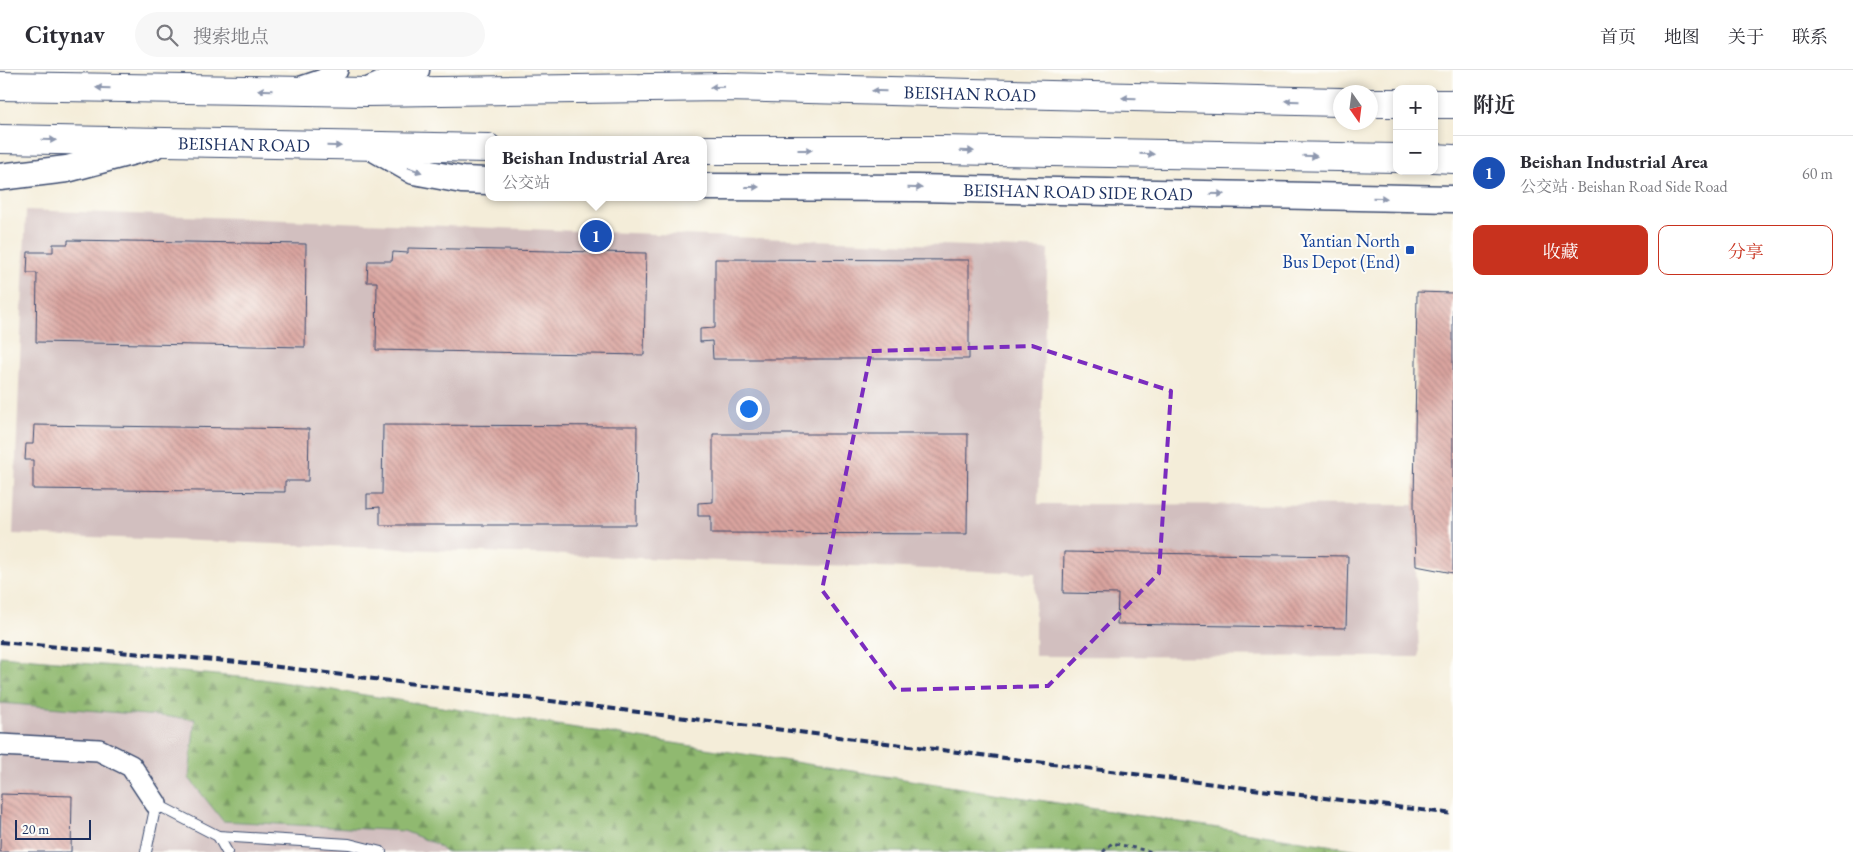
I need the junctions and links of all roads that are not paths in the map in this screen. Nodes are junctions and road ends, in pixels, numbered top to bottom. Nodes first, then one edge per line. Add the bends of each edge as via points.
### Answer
1 (337, 70) edge
2 (416, 70) edge
3 (0, 86) edge
4 (292, 91) junction
5 (366, 92) junction
6 (1333, 102) edge
7 (1378, 103) edge
8 (1393, 103) edge
9 (1438, 104) edge
10 (1453, 104) edge
11 (0, 139) edge
12 (167, 142) junction
13 (372, 147) junction
14 (485, 148) edge
15 (707, 150) edge
16 (1393, 158) edge
17 (1438, 158) edge
18 (1453, 159) edge
19 (0, 177) edge
20 (485, 181) edge
21 (707, 187) edge
22 (1453, 199) edge
23 (0, 745) edge
24 (156, 804) junction
25 (218, 836) junction
26 (146, 852) edge
27 (227, 852) edge
28 (381, 852) edge

1 - 4 street via 323,80
2 - 5 street
4 -> 3 main road, BEISHAN ROAD
4 - 5 main road, BEISHAN ROAD
6 -> 5 main road, BEISHAN ROAD via 725,87
7 - 8 main road
9 - 10 main road
11 -> 12 main road, BEISHAN ROAD
12 -> 13 main road, BEISHAN ROAD
12 - 19 street via 67,169
13 - 14 main road, BEISHAN ROAD
13 -> 20 street via 414,172
15 -> 16 main road via 957,150
17 - 18 main road
21 -> 22 street, BEISHAN ROAD SIDE ROAD via 926,188
23 - 24 street via 99,750 131,766
24 - 25 lane
24 - 26 lane
25 - 27 lane
25 - 28 lane via 349,844

